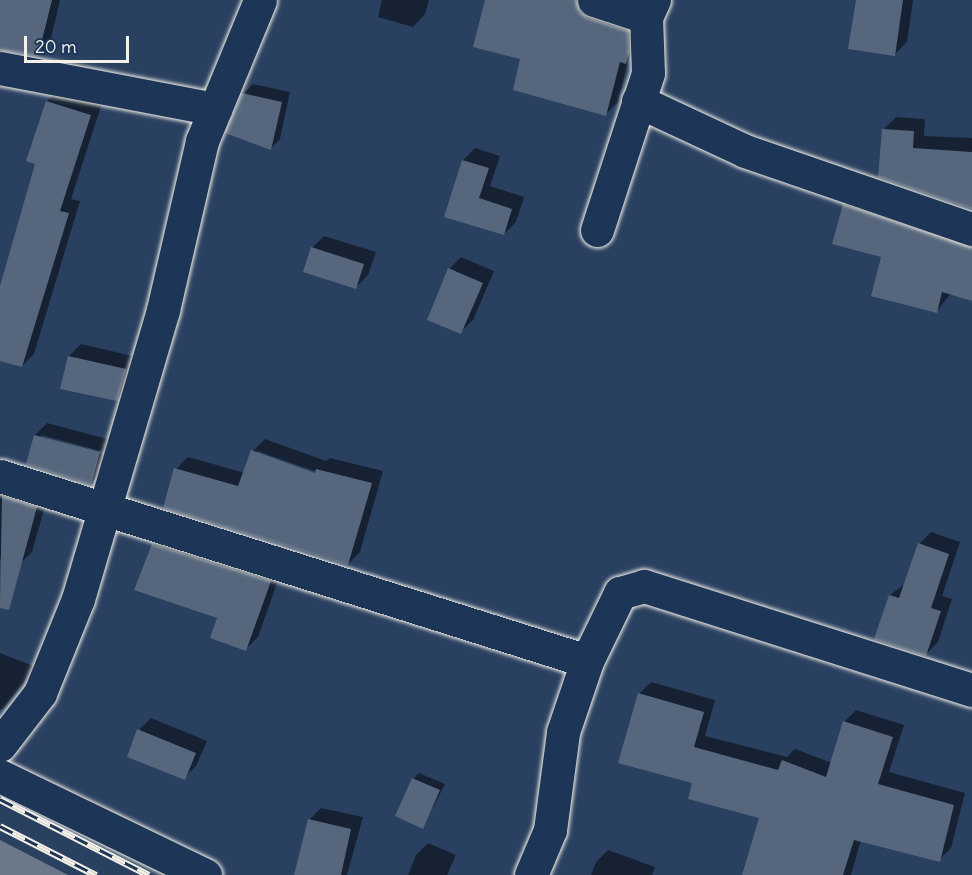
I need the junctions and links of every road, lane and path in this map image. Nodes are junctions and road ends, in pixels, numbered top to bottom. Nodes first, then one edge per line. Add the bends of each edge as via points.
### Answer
1 (260, 0) edge
2 (594, 0) edge
3 (650, 8) edge
4 (0, 68) edge
5 (638, 101) junction
6 (215, 109) junction
7 (972, 229) edge
8 (597, 230) dead end
9 (0, 476) edge
10 (104, 509) junction
11 (587, 660) junction
12 (972, 690) edge
13 (0, 745) edge
14 (0, 776) edge
15 (205, 875) edge
16 (531, 875) edge

1 - 6 street
2 - 3 street
3 - 5 street via 648,73
4 - 6 street
5 - 7 street via 746,151
5 - 8 street
6 - 10 street via 202,141 163,310
9 - 10 street
10 - 11 street
10 - 13 street via 78,599 40,693
11 - 12 street via 620,593 644,586
11 - 16 street via 563,732 550,830
14 - 15 street

